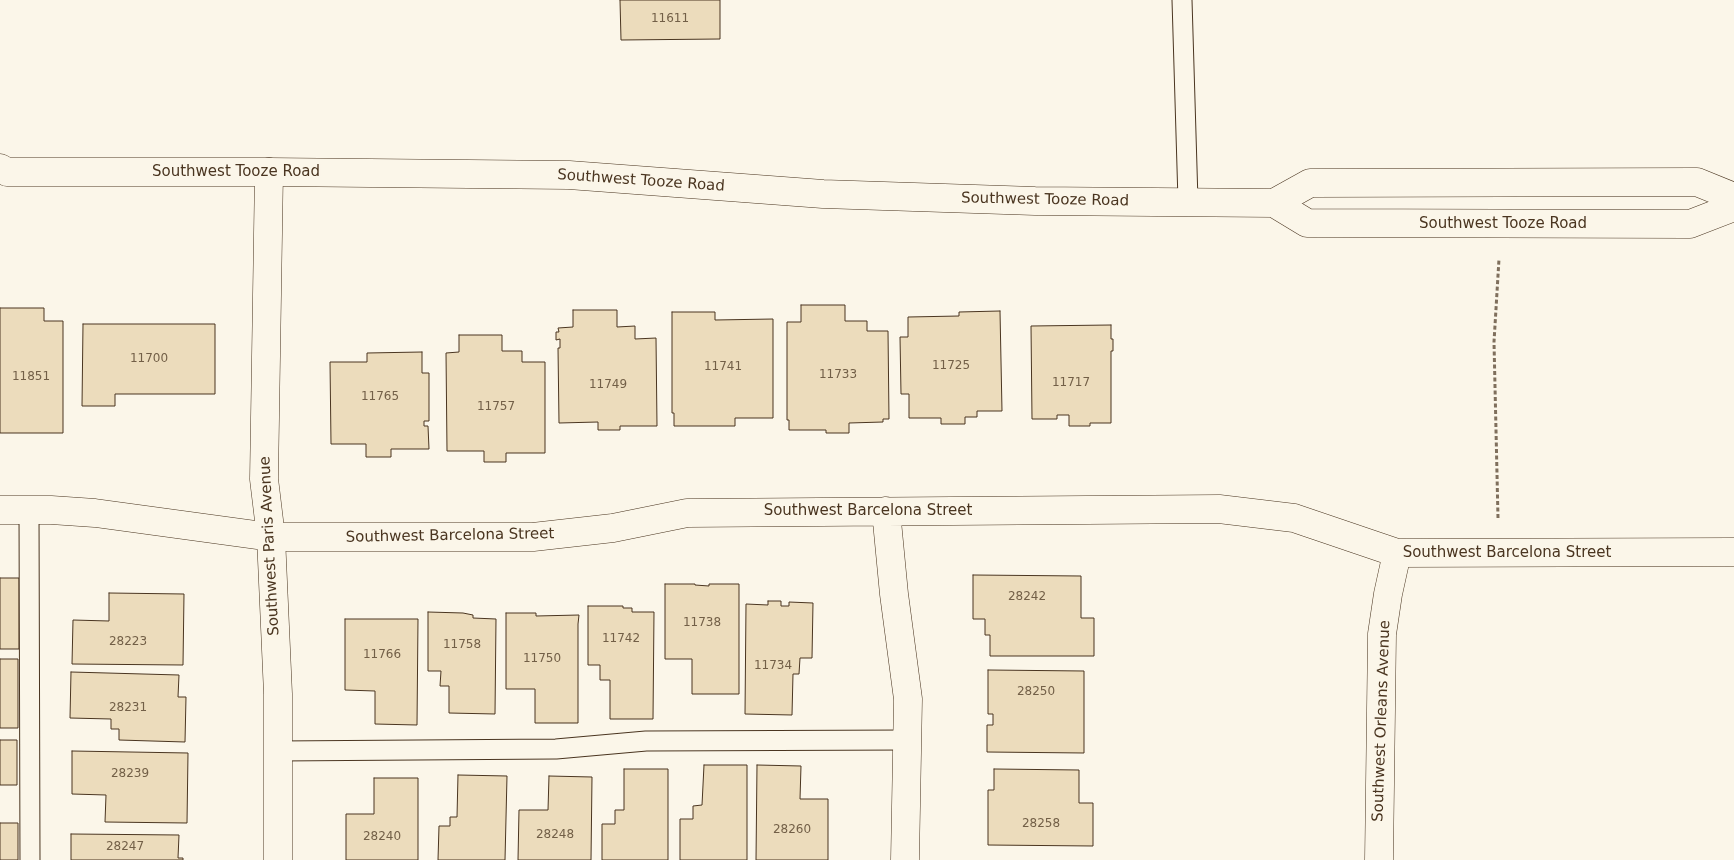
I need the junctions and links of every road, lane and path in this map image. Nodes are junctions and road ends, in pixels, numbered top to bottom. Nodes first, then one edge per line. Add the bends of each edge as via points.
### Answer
1 (1182, 0) edge
2 (2, 172) edge
3 (269, 172) junction
4 (1734, 197) edge
5 (1188, 201) junction
6 (1274, 203) junction
7 (1734, 207) edge
8 (1497, 301) dead end
9 (0, 510) edge
10 (29, 510) junction
11 (886, 511) junction
12 (271, 538) junction
13 (1734, 552) edge
14 (1397, 553) junction
15 (1500, 553) junction
16 (906, 740) junction
17 (278, 751) junction
18 (30, 860) edge
19 (278, 860) edge
20 (905, 860) edge
21 (1379, 860) edge

1 - 5 lane
2 - 3 street, Southwest Tooze Road
3 - 5 street, Southwest Tooze Road via 569,175 823,194 1035,201
3 - 12 street, Southwest Paris Avenue via 264,479
4 - 6 street via 1697,182 1310,182
5 - 6 street, Southwest Tooze Road
6 - 7 street, Southwest Tooze Road via 1307,223 1690,224
8 - 15 path via 1494,342
9 - 10 street, Southwest Barcelona Street
10 - 12 street, Southwest Barcelona Street via 96,513
10 - 18 lane
11 - 12 street, Southwest Barcelona Street via 687,513 613,528 533,538
11 - 14 street, Southwest Barcelona Street via 1219,509 1294,518
11 - 16 street via 908,699
12 - 17 street, Southwest Paris Avenue
13 - 15 street, Southwest Barcelona Street
14 - 15 street, Southwest Barcelona Street
14 - 21 street, Southwest Orleans Avenue via 1382,634
16 - 17 lane via 646,741 556,749
16 - 20 street
17 - 19 street, Southwest Paris Avenue

